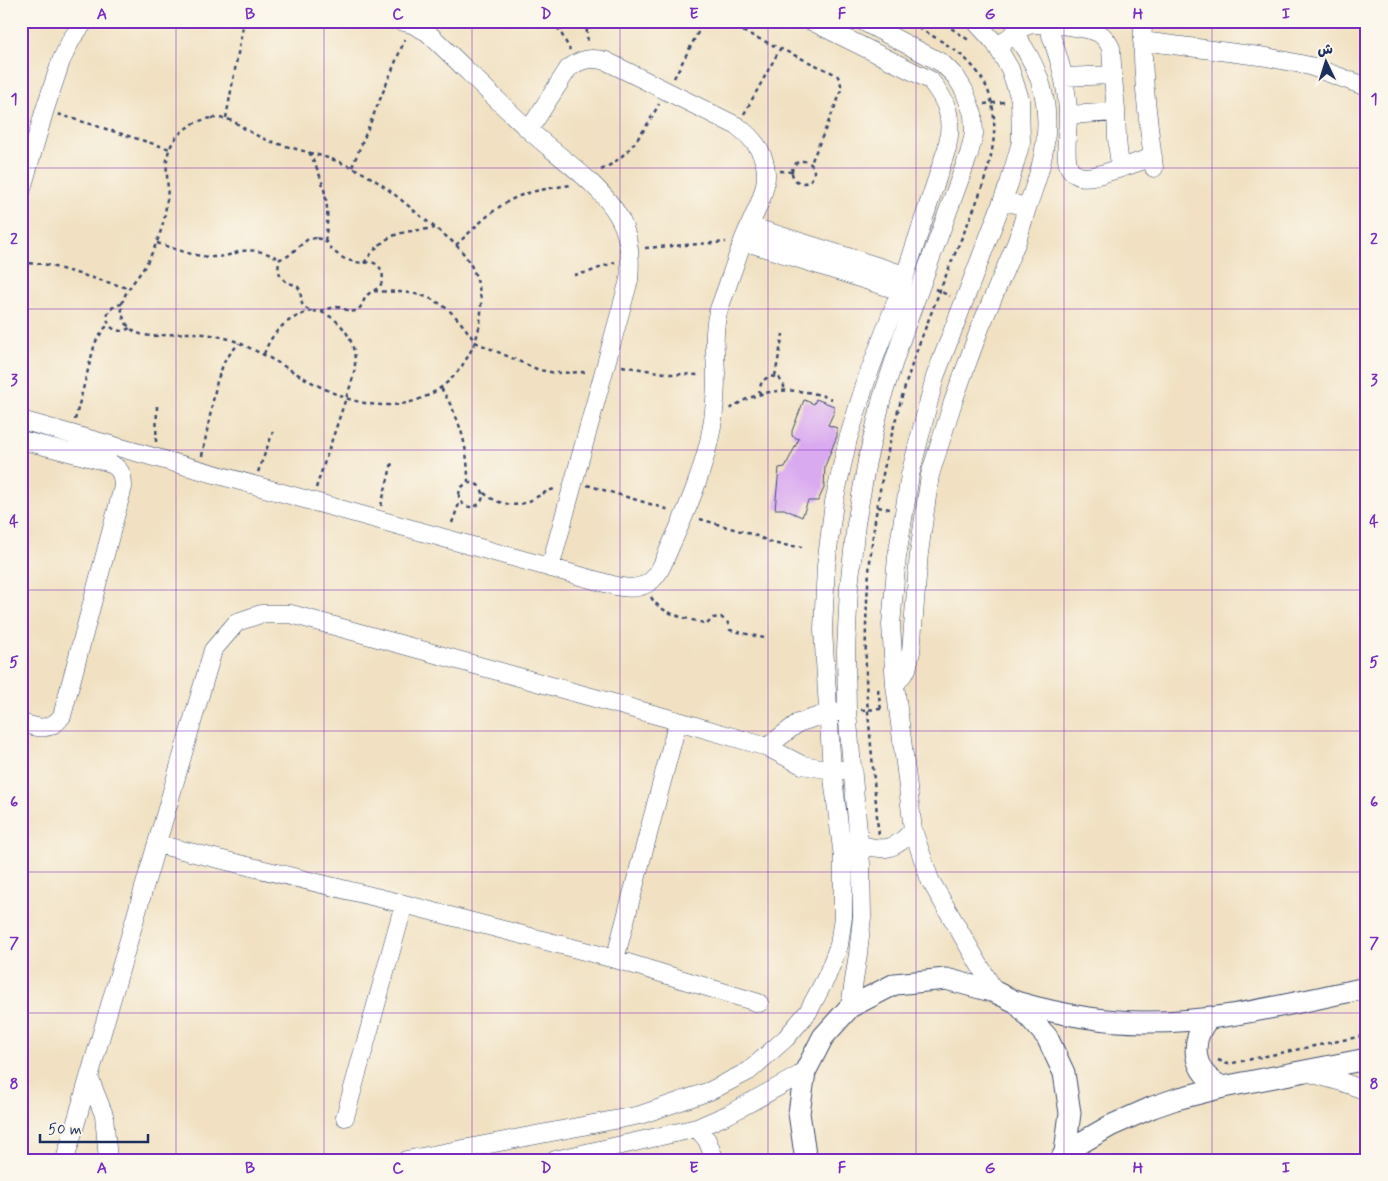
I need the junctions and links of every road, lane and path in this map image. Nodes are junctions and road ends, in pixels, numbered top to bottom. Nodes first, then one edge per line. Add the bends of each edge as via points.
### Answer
1 (85, 21) edge
2 (244, 21) edge
3 (552, 21) edge
4 (586, 21) edge
5 (704, 21) edge
6 (722, 21) edge
7 (811, 21) edge
8 (862, 21) edge
9 (975, 21) edge
10 (990, 21) edge
11 (1143, 21) edge
12 (417, 24) edge
13 (1047, 24) junction
14 (586, 26) junction
15 (560, 31) junction
16 (1014, 33) junction
17 (1142, 40) junction
18 (997, 46) junction
19 (780, 49) junction
20 (582, 61) junction
21 (1113, 75) junction
22 (1064, 77) junction
23 (1367, 87) edge
24 (667, 91) junction
25 (1020, 100) junction
26 (970, 105) junction
27 (45, 109) junction
28 (1116, 112) junction
29 (1068, 115) junction
30 (226, 118) junction
31 (737, 126) junction
32 (529, 130) junction
33 (170, 149) junction
34 (309, 152) junction
35 (811, 163) junction
36 (352, 167) junction
37 (1121, 168) junction
38 (587, 180) junction
39 (21, 192) edge
40 (1003, 200) junction
41 (1027, 208) junction
42 (435, 228) junction
43 (746, 234) junction
44 (325, 240) junction
45 (157, 243) junction
46 (456, 245) junction
47 (630, 253) junction
48 (280, 259) junction
49 (21, 263) edge
50 (364, 263) junction
51 (574, 275) dead end
52 (902, 283) junction
53 (922, 283) junction
54 (128, 288) junction
55 (372, 291) junction
56 (964, 303) junction
57 (122, 304) junction
58 (312, 311) junction
59 (321, 312) junction
60 (109, 324) junction
61 (130, 328) junction
62 (783, 334) dead end
63 (475, 342) junction
64 (239, 343) junction
65 (264, 354) junction
66 (605, 367) junction
67 (716, 374) junction
68 (775, 376) junction
69 (441, 388) junction
70 (784, 391) junction
71 (760, 394) junction
72 (346, 399) junction
73 (832, 400) dead end
74 (157, 406) dead end
75 (21, 420) edge
76 (712, 425) junction
77 (273, 432) dead end
78 (71, 434) junction
79 (21, 440) edge
80 (155, 457) junction
81 (392, 463) dead end
82 (199, 470) junction
83 (468, 482) junction
84 (253, 485) junction
85 (484, 493) junction
86 (570, 494) junction
87 (312, 501) junction
88 (460, 501) junction
89 (859, 504) junction
90 (904, 512) junction
91 (377, 519) junction
92 (446, 539) junction
93 (550, 568) junction
94 (646, 584) junction
95 (764, 638) dead end
96 (895, 684) junction
97 (898, 708) junction
98 (848, 711) junction
99 (828, 713) junction
100 (678, 721) junction
101 (21, 723) edge
102 (767, 747) junction
103 (832, 770) junction
104 (853, 770) junction
105 (912, 830) junction
106 (156, 844) junction
107 (859, 844) junction
108 (404, 904) junction
109 (614, 959) junction
110 (1367, 988) edge
111 (996, 992) junction
112 (760, 1002) dead end
113 (1016, 1002) junction
114 (850, 1008) junction
115 (1210, 1017) junction
116 (1367, 1035) edge
117 (1214, 1055) dead end
118 (1367, 1059) edge
119 (1302, 1071) junction
120 (805, 1072) junction
121 (89, 1077) junction
122 (1223, 1087) junction
123 (1367, 1091) edge
124 (344, 1117) dead end
125 (697, 1128) junction
126 (1063, 1156) edge
127 (64, 1160) edge
128 (108, 1160) edge
129 (406, 1160) edge
130 (555, 1160) edge
131 (715, 1160) edge
132 (808, 1160) edge

1 - 27 street via 61,61
2 - 30 path
3 - 15 path
4 - 14 path
5 - 24 path
6 - 19 path
7 - 52 street via 930,80 946,105 950,119 947,148
8 - 26 street via 942,63 956,77
9 - 18 street
10 - 18 street
11 - 17 street
12 - 32 street
12 - 36 path
13 - 16 street via 1029,25
13 - 21 street via 1100,34 1111,48
13 - 22 street
14 - 15 path via 575,22
14 - 20 path
15 - 20 path
16 - 18 street
16 - 41 street via 1039,77 1046,102 1047,126 1042,161
17 - 23 street via 1268,57 1310,66
17 - 37 street via 1154,163
18 - 25 street via 1010,69
19 - 31 path
19 - 35 path via 837,75 841,82 842,90
20 - 24 street via 606,61
20 - 32 street via 568,69
21 - 22 street
21 - 28 street
22 - 29 street
24 - 31 street
24 - 38 path via 643,133 627,152
25 - 26 path
25 - 40 street via 1021,142
26 - 53 street via 974,134 969,154
27 - 33 path
27 - 39 street
28 - 29 street
28 - 37 street
29 - 37 street via 1068,162 1076,175 1086,178
30 - 33 path via 196,122 182,131
30 - 34 path via 268,140
31 - 43 street via 757,145 766,171 764,190
32 - 38 street
33 - 45 path via 166,160 166,209
34 - 36 path
34 - 44 path via 324,187 328,219
35 - 35 path via 814,176 806,182 796,181 792,172 795,164 802,160
36 - 42 path via 393,193
38 - 46 path via 518,196 498,208
38 - 47 street via 620,218
40 - 41 street
40 - 56 street
41 - 96 street via 953,402 930,475 919,553 911,652 907,669
42 - 46 path
42 - 50 path via 394,235 381,243
43 - 47 path via 656,246
43 - 52 street
43 - 67 street via 718,312 714,338
44 - 48 path via 308,239
44 - 50 path via 338,254
45 - 48 path via 205,256 255,251
45 - 54 path via 145,267
46 - 63 path via 469,262 478,284 480,318
47 - 51 path via 603,267
47 - 66 street via 629,280
48 - 58 path via 279,274 286,282 299,288 301,303
49 - 54 path via 44,264
50 - 55 path via 376,264 383,275 378,288
52 - 99 street via 867,378 834,502 826,566 824,621
53 - 56 path
53 - 89 street via 882,398
54 - 57 path
55 - 59 path via 357,311 337,307
55 - 63 path via 409,293 437,302 446,307
56 - 90 street via 935,378
57 - 60 path via 111,308 107,319
57 - 61 path via 125,321
58 - 59 path
58 - 65 path via 293,318 278,329
59 - 72 path via 341,325 353,346 355,362
60 - 61 path via 119,331
60 - 78 path via 95,343
61 - 64 path via 144,336 201,334
62 - 68 path
63 - 66 path via 548,372
63 - 69 path via 462,366
64 - 65 path
64 - 82 path via 225,360 216,381
65 - 72 path
66 - 67 path via 671,374
66 - 86 street
67 - 76 street
68 - 70 path via 782,382
68 - 71 path via 762,380
69 - 72 path via 404,404 374,405
69 - 83 path via 462,433
70 - 71 path
70 - 73 path via 813,393
71 - 76 path via 734,406
72 - 87 path
74 - 80 path
75 - 78 street
76 - 94 street via 685,515 661,568
77 - 84 path
78 - 80 street
79 - 101 street via 108,462 116,466 123,479 62,716 49,727
80 - 82 street
81 - 91 path
82 - 84 street
83 - 85 path via 479,485
83 - 88 path via 460,489
84 - 87 street
85 - 86 path via 497,502 513,505 528,502 549,490
85 - 88 path via 482,502 475,507
86 - 93 street
87 - 91 street
88 - 92 path
89 - 90 path
89 - 98 street via 849,588
90 - 96 street via 891,625
91 - 92 street
92 - 93 street
93 - 94 street via 626,589
94 - 95 path via 654,602 668,612 707,624 713,618 721,617 730,630
96 - 97 street
97 - 98 path
97 - 105 street
98 - 99 street
98 - 104 street
99 - 102 street via 798,723
99 - 103 street
100 - 102 street
100 - 106 street via 291,614 261,614 237,622 213,650
100 - 109 street
102 - 103 street via 802,765
103 - 104 street
103 - 129 street via 843,858 843,918 839,945 808,1012 786,1038 749,1071 710,1091 640,1115
104 - 107 street
105 - 107 street via 895,846 873,849
105 - 111 street via 930,880
106 - 108 street
106 - 121 street
107 - 114 street via 862,917
108 - 109 street
108 - 124 street
109 - 112 street
110 - 115 street
111 - 113 street
111 - 114 street via 946,978 895,984
113 - 115 street via 1048,1011 1112,1021 1177,1021
113 - 126 street via 1047,1037 1064,1073 1070,1113
114 - 120 street via 823,1037
115 - 122 street via 1200,1031 1196,1056 1208,1078
116 - 117 path via 1228,1064
118 - 119 street
119 - 122 street
119 - 123 street
120 - 125 street
120 - 132 street via 799,1113
121 - 127 street
121 - 128 street via 104,1115
122 - 126 street via 1176,1098 1154,1107 1110,1126
125 - 130 street
125 - 131 street via 708,1140

